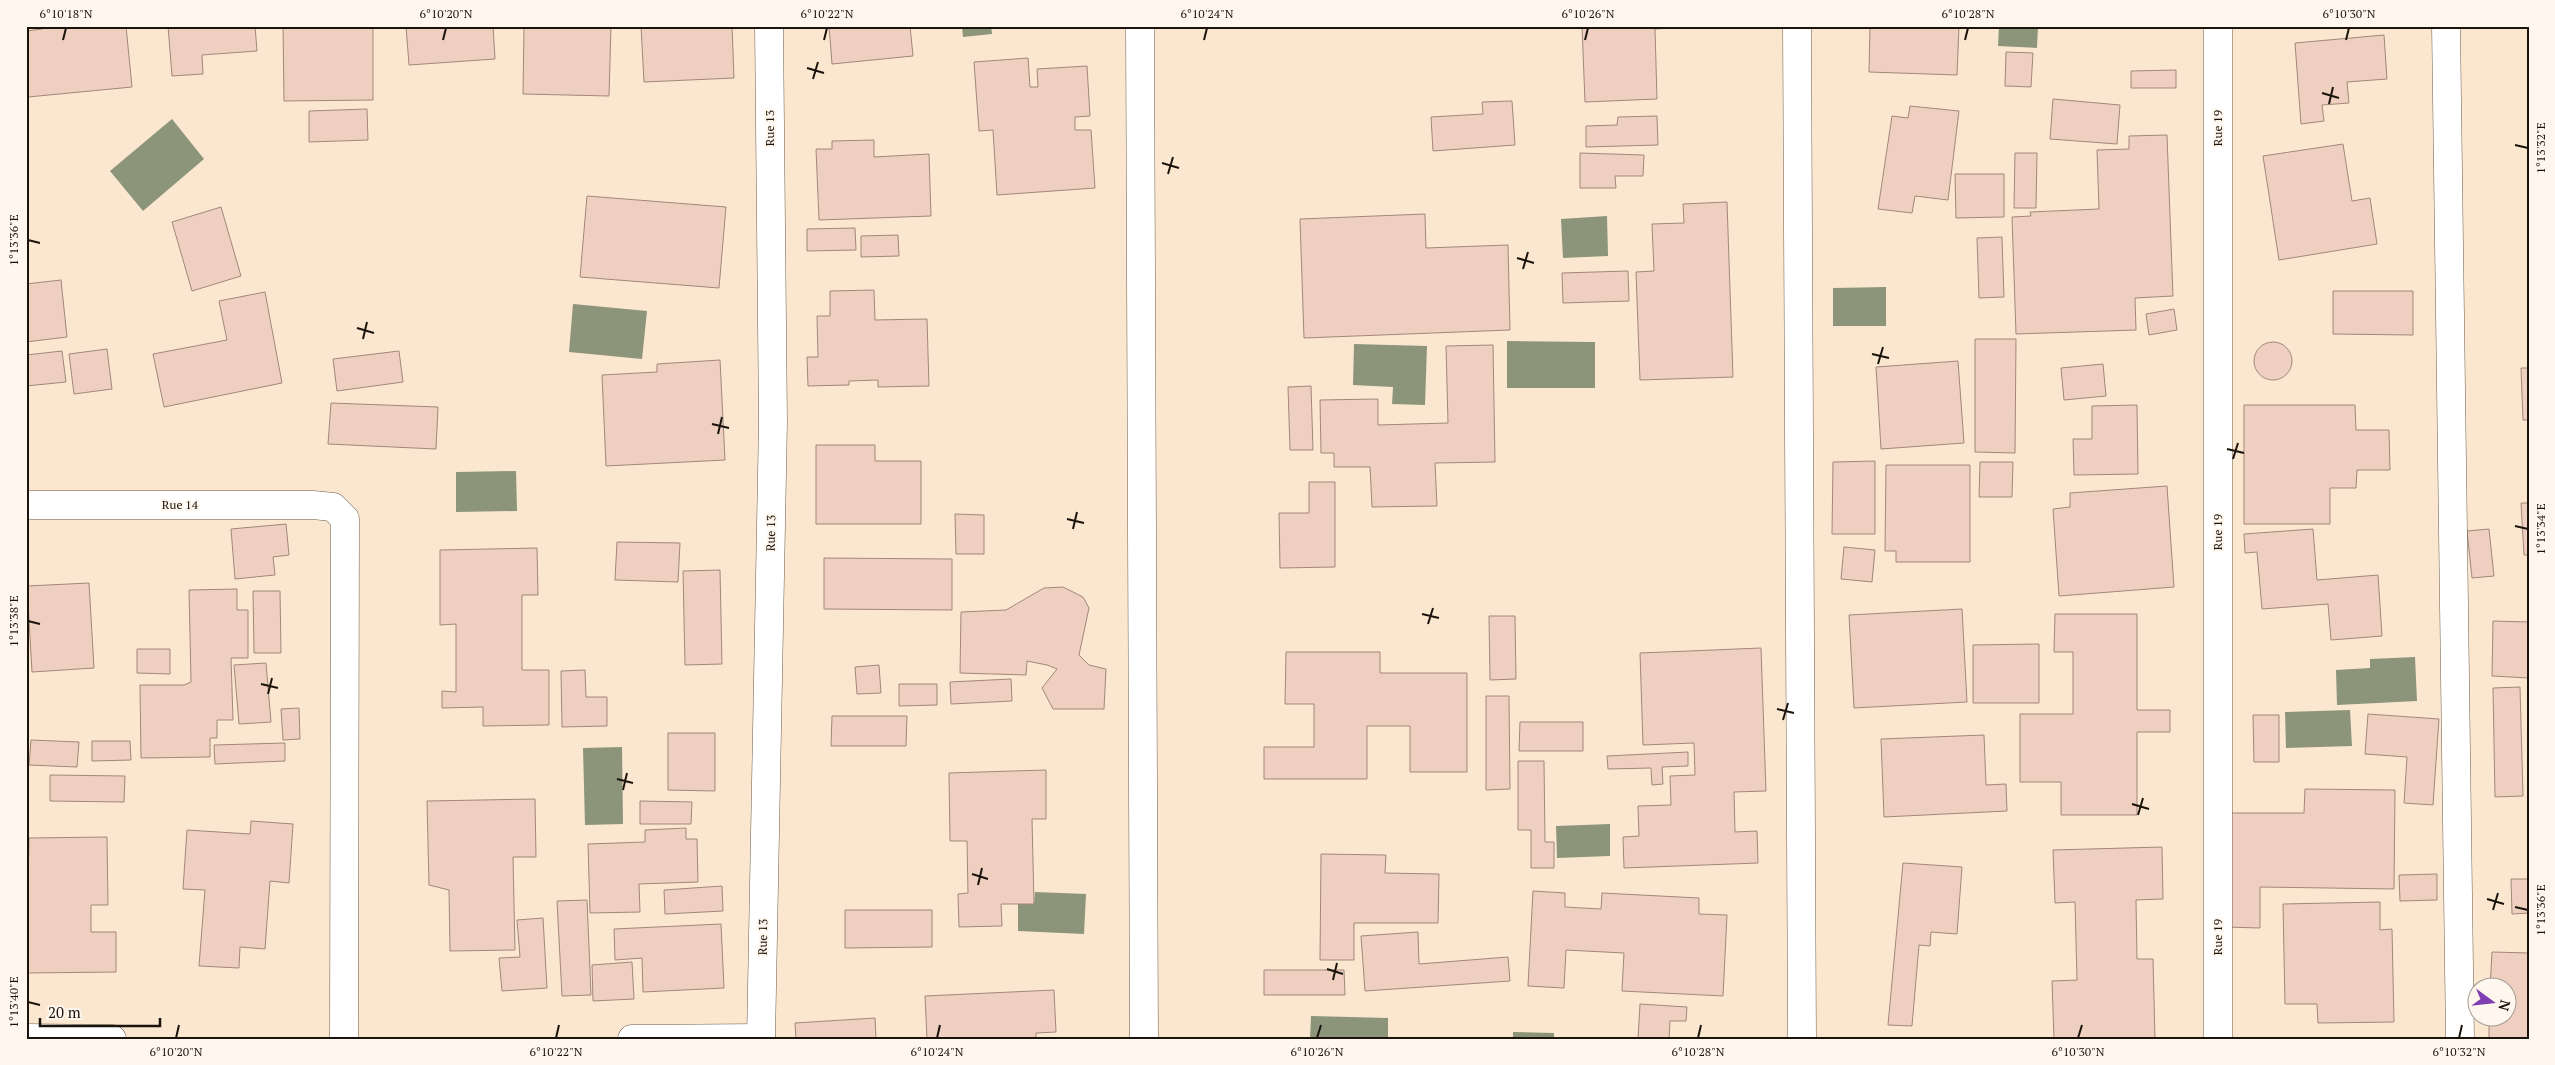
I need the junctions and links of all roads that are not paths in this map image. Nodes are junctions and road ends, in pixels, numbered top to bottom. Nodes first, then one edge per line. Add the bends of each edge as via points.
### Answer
1 (769, 26) edge
2 (1140, 26) edge
3 (1797, 26) edge
4 (2218, 26) edge
5 (2446, 26) edge
6 (26, 504) edge
7 (26, 1038) edge
8 (761, 1038) edge
9 (112, 1039) edge
10 (344, 1039) edge
11 (632, 1039) edge
12 (1144, 1039) edge
13 (1802, 1039) edge
14 (2218, 1039) edge
15 (2460, 1039) edge

1 - 8 street, Rue 13 via 773,422
2 - 12 street
3 - 13 street
4 - 14 street, Rue 19
5 - 15 street
6 - 10 street, Rue 14 via 333,507 344,519
7 - 9 street
8 - 11 street

